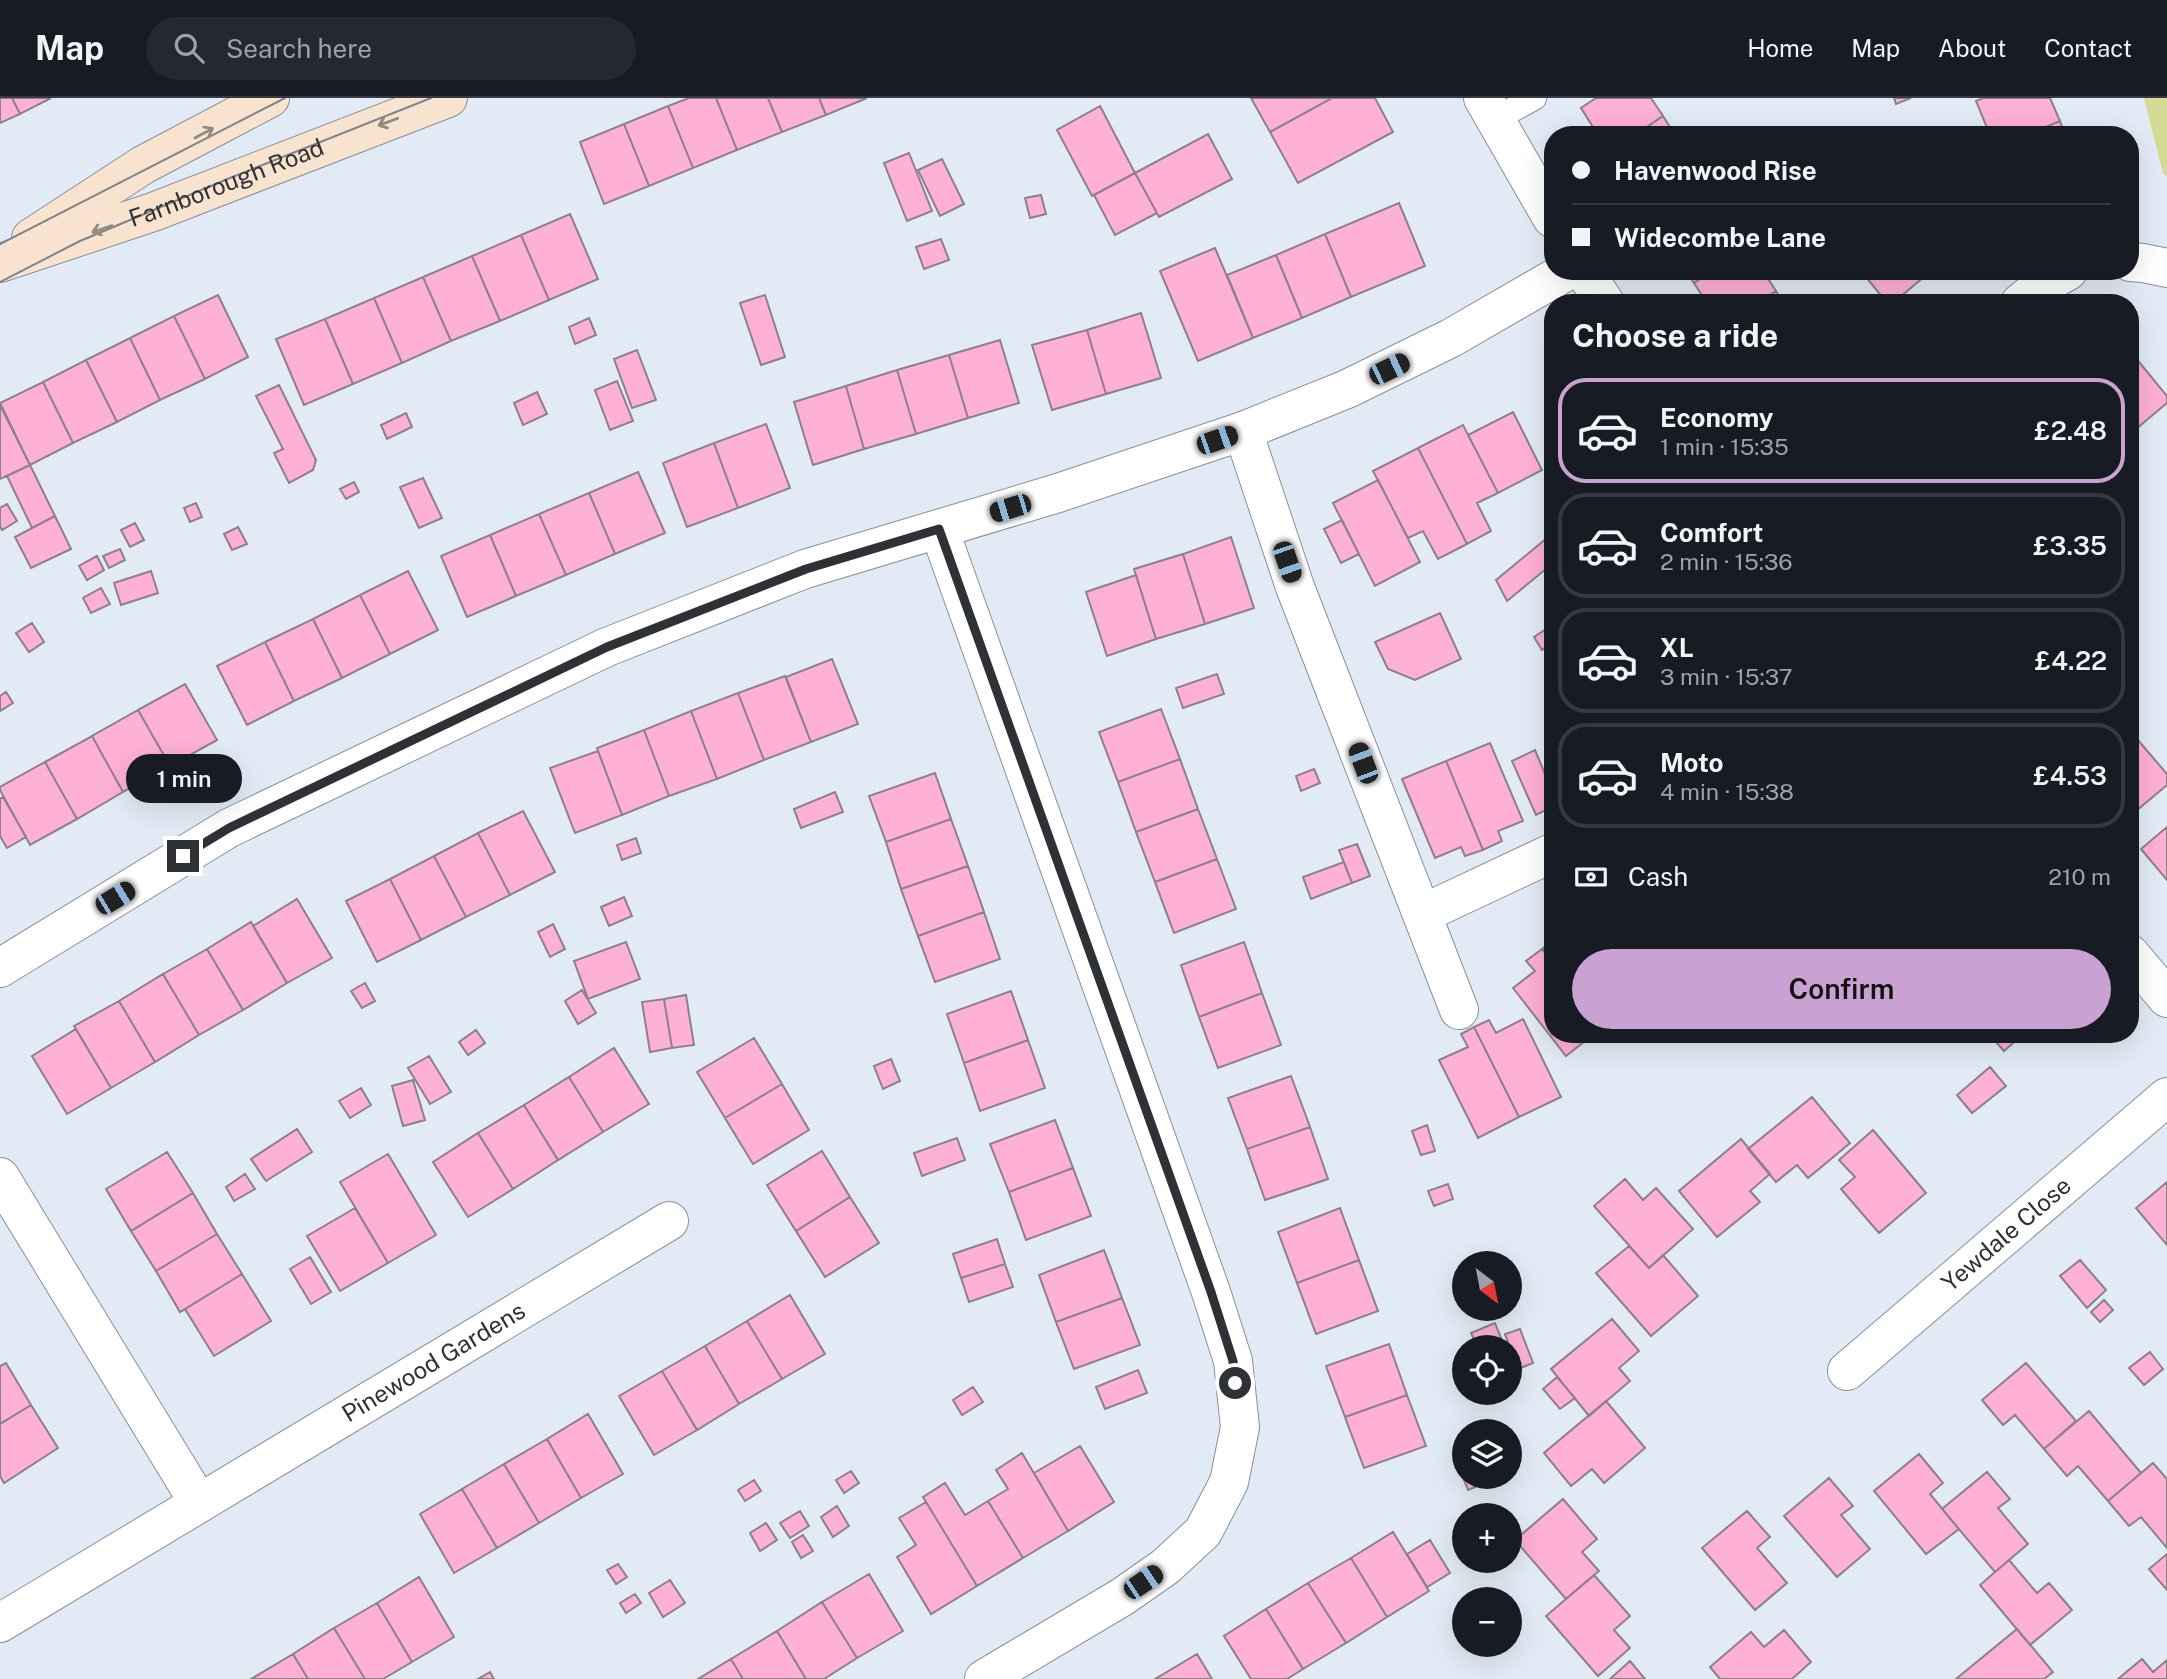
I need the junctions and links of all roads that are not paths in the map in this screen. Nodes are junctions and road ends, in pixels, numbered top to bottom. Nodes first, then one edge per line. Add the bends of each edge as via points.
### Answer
1 (270, 98) edge
2 (449, 98) edge
3 (1534, 98) edge
4 (1489, 108) edge
5 (1544, 204) edge
6 (0, 258) edge
7 (2139, 262) edge
8 (0, 263) edge
9 (2167, 268) edge
10 (1551, 280) edge
11 (2052, 280) edge
12 (2031, 294) edge
13 (1243, 431) junction
14 (939, 529) junction
15 (1544, 857) edge
16 (1422, 914) junction
17 (2139, 965) edge
18 (0, 968) edge
19 (2167, 998) edge
20 (1459, 1010) dead end
21 (2167, 1097) edge
22 (0, 1177) edge
23 (669, 1221) dead end
24 (1847, 1371) dead end
25 (199, 1503) junction
26 (0, 1623) edge
27 (984, 1679) edge

6 -> 1 street, Farnborough Road via 143,165
2 -> 8 street, Farnborough Road via 153,212
3 - 4 lane
4 - 5 street
7 - 9 street
10 - 13 street via 1359,384
11 - 12 street
13 - 14 street
13 - 16 street via 1295,587
14 - 18 street via 806,569 607,647 229,828
14 - 27 street via 1211,1292 1233,1361 1240,1427 1229,1482 1203,1532 1132,1589
15 - 16 street
16 - 20 street
17 - 19 street
21 - 24 street, Yewdale Close
22 - 25 street
23 - 25 street, Pinewood Gardens
25 - 26 street, Pinewood Gardens

